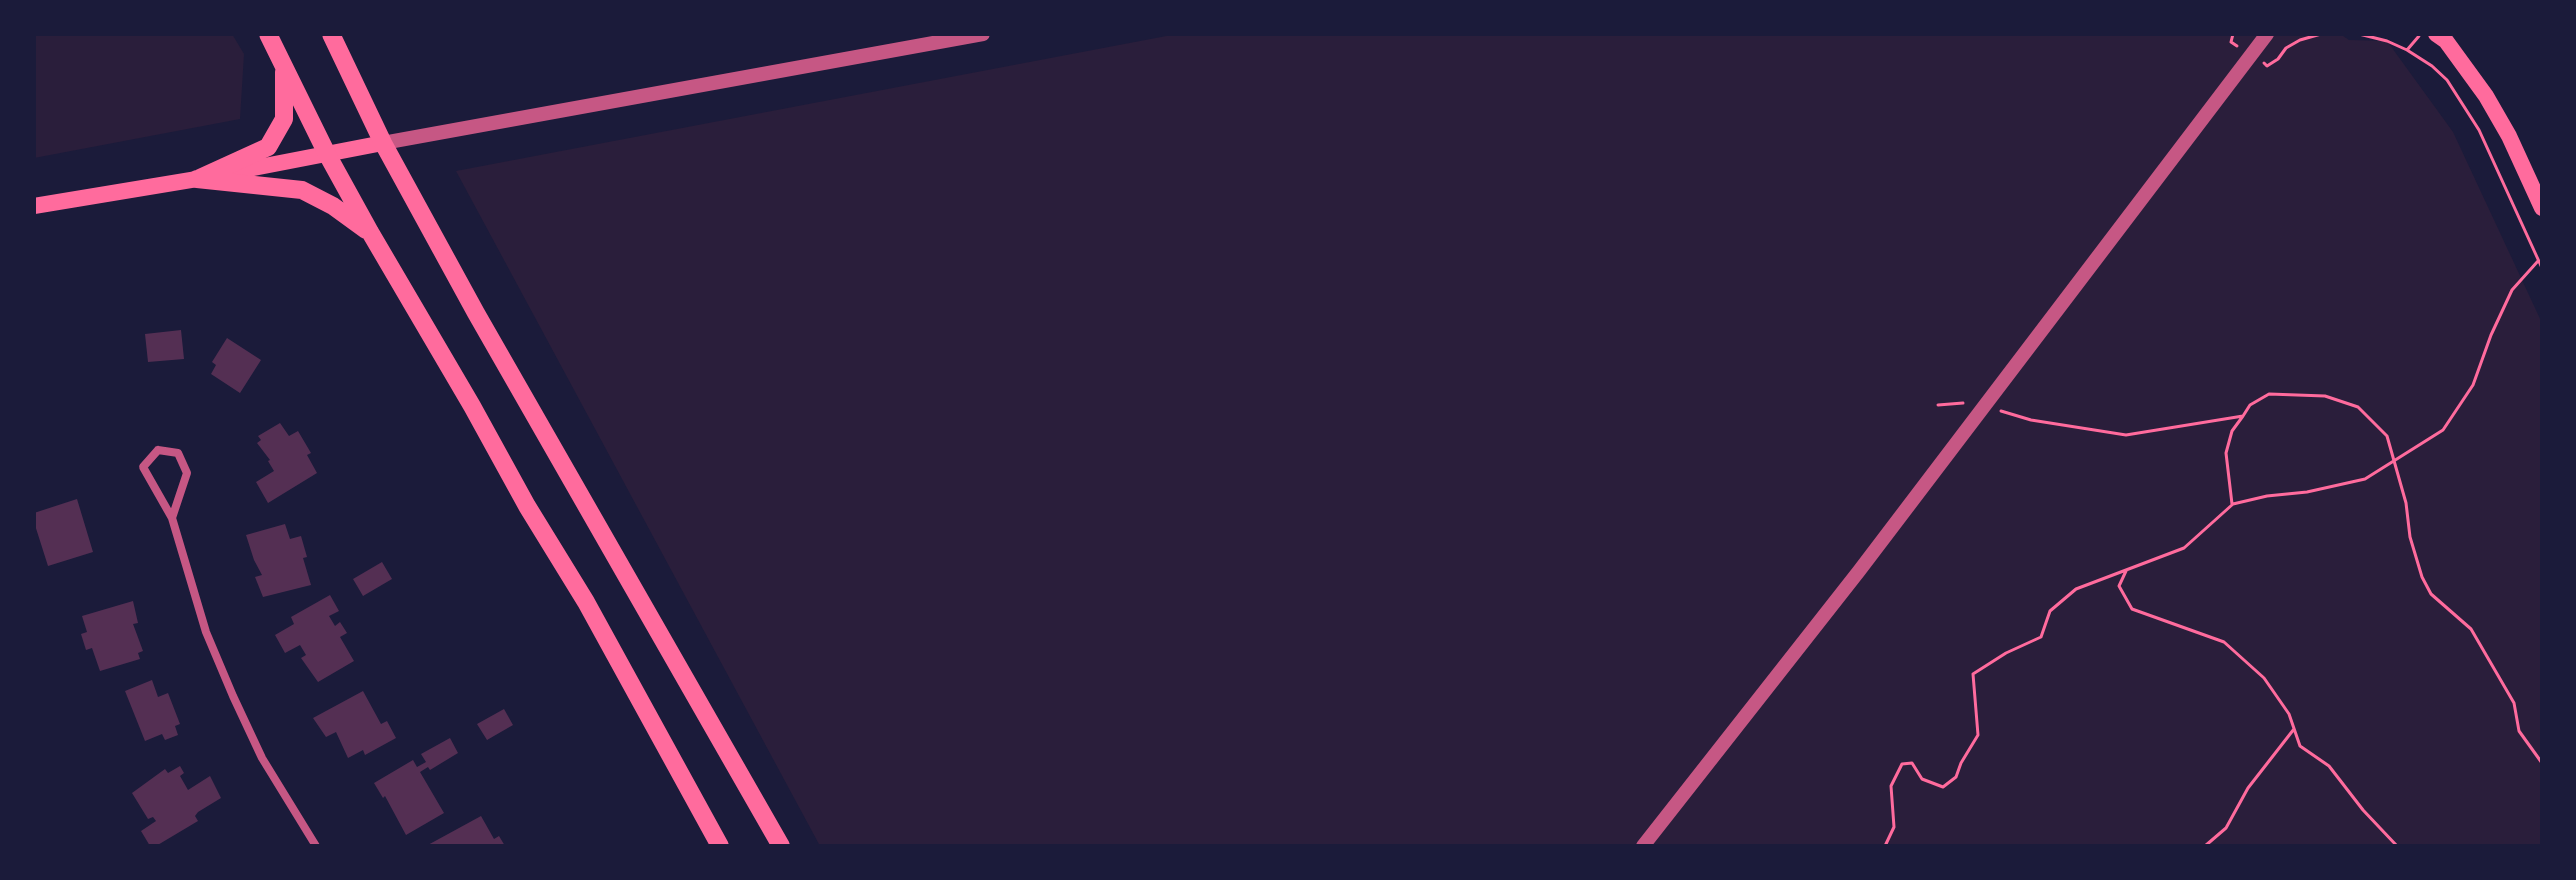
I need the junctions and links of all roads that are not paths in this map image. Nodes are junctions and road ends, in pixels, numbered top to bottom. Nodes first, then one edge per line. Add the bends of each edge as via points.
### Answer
1 (268, 34) edge
2 (331, 34) edge
3 (983, 34) edge
4 (2436, 34) edge
5 (2265, 35) edge
6 (284, 66) junction
7 (383, 143) junction
8 (327, 154) junction
9 (197, 179) junction
10 (34, 206) edge
11 (2542, 208) edge
12 (370, 232) junction
13 (172, 518) junction
14 (316, 846) edge
15 (720, 846) edge
16 (781, 846) edge
17 (1643, 846) edge

1 - 6 main road
2 - 7 main road
3 - 7 street
4 - 11 main road via 2486,96
5 - 17 street via 1859,571
6 - 8 main road
6 - 9 main road via 284,119 268,147
7 - 8 main road
7 - 16 main road
8 - 9 main road
8 - 12 main road
9 - 10 main road
9 - 12 main road via 302,190
12 - 15 main road via 586,602
13 - 13 street via 187,473 178,453 158,450 143,467
13 - 14 street via 206,632 233,696 262,758

